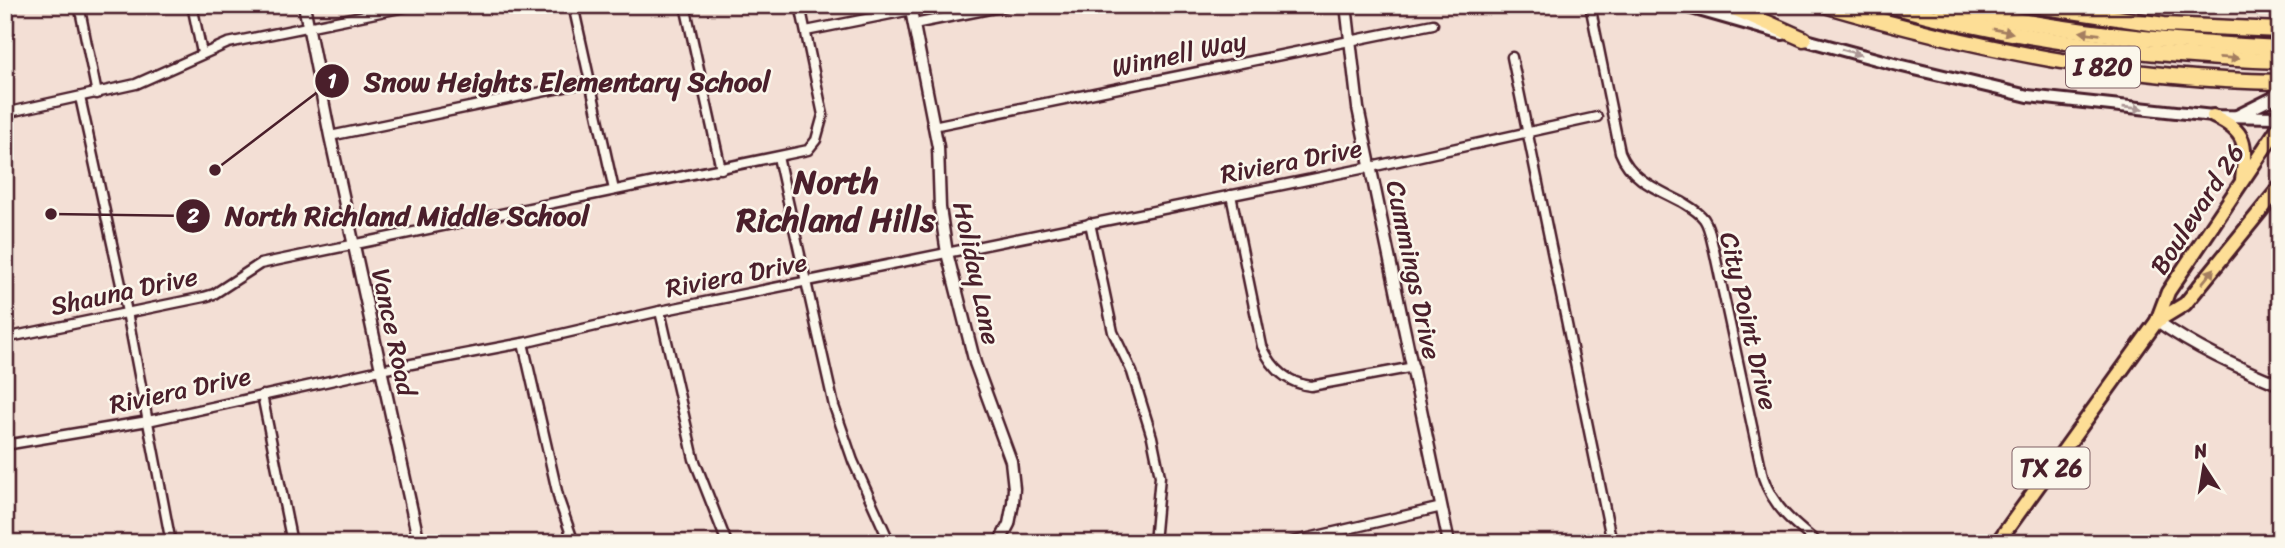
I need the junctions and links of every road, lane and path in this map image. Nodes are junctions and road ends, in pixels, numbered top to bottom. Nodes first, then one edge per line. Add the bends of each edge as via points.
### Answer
1 (79, 5) edge
2 (192, 5) edge
3 (304, 5) edge
4 (415, 5) edge
5 (573, 5) edge
6 (685, 5) edge
7 (800, 5) edge
8 (1010, 5) edge
9 (1346, 5) edge
10 (1590, 5) edge
11 (1681, 5) edge
12 (1727, 5) edge
13 (1824, 5) edge
14 (1889, 5) edge
15 (1941, 5) edge
16 (2032, 5) edge
17 (911, 8) edge
18 (914, 24) junction
19 (1433, 24) dead end
20 (308, 27) junction
21 (2280, 30) edge
22 (806, 31) junction
23 (1804, 39) junction
24 (1351, 41) junction
25 (202, 53) junction
26 (2279, 56) edge
27 (1512, 57) dead end
28 (589, 82) junction
29 (2280, 82) edge
30 (2280, 88) edge
31 (97, 94) junction
32 (80, 97) junction
33 (5, 113) edge
34 (2213, 116) junction
35 (1597, 117) dead end
36 (2235, 117) junction
37 (2280, 117) edge
38 (2280, 125) edge
39 (933, 126) junction
40 (1527, 133) junction
41 (330, 136) junction
42 (778, 157) junction
43 (1371, 167) junction
44 (721, 169) junction
45 (2242, 182) junction
46 (2280, 187) edge
47 (614, 191) junction
48 (1231, 195) junction
49 (1090, 223) junction
50 (353, 244) junction
51 (947, 253) junction
52 (808, 282) junction
53 (660, 311) junction
54 (127, 312) junction
55 (2157, 321) junction
56 (5, 338) edge
57 (523, 343) junction
58 (1414, 368) junction
59 (380, 370) junction
60 (2280, 386) edge
61 (262, 395) junction
62 (148, 421) junction
63 (5, 445) edge
64 (1442, 507) junction
65 (1154, 541) edge
66 (171, 543) edge
67 (292, 543) edge
68 (419, 543) edge
69 (574, 543) edge
70 (727, 543) edge
71 (890, 543) edge
72 (999, 543) edge
73 (1168, 543) edge
74 (1287, 543) edge
75 (1449, 543) edge
76 (1612, 543) edge
77 (1818, 543) edge
78 (1997, 543) edge

1 - 31 street
2 - 25 street
3 - 20 street, Vance Road
4 - 20 street
5 - 28 street
6 - 44 street
7 - 22 street
8 - 18 street
9 - 24 street, Cummings Drive
10 - 77 street, City Point Drive via 1624,162 1643,182 1703,218 1765,483 1787,517
11 - 23 main road
12 - 23 highway
13 - 29 highway, I 820 via 2016,53 2154,74
14 -> 26 highway via 1974,26 2115,50
26 -> 15 highway via 2022,22
16 - 21 highway, I 820 via 2164,25
17 - 18 street, Holiday Lane
17 - 22 street
18 - 39 street, Holiday Lane
19 - 24 street, Winnell Way
20 - 25 street via 228,43
20 - 41 street, Vance Road
22 - 42 street, Shauna Drive via 823,115 808,150
23 -> 34 main road via 2028,96
24 - 39 street, Winnell Way
24 - 43 street, Cummings Drive
25 - 31 street via 136,84
27 - 40 street
28 - 41 street
28 - 47 street
30 - 36 main road via 2273,98
31 - 32 street
32 - 33 street
32 - 54 street
34 - 36 main road
34 - 45 main road via 2230,124 2245,143
35 - 40 street, Riviera Drive
36 - 37 main road
38 - 45 main road, Boulevard 26 / TX 26
39 - 51 street, Holiday Lane
40 - 43 street, Riviera Drive
40 - 76 street
41 - 50 street, Vance Road
42 - 44 street, Shauna Drive
42 - 52 street
43 - 48 street, Riviera Drive
43 - 58 street, Cummings Drive
44 - 47 street, Shauna Drive
45 - 55 main road, Boulevard 26 / TX 26 via 2168,292
55 -> 46 main road, Boulevard 26 / TX 26 via 2185,304
47 - 50 street, Shauna Drive
48 - 49 street, Riviera Drive
48 - 58 street via 1262,346 1284,377 1311,386
49 - 51 street, Riviera Drive
49 - 65 street via 1113,332 1132,372 1160,476
50 - 54 street, Shauna Drive via 260,264 214,294
50 - 59 street, Vance Road
51 - 52 street, Riviera Drive
51 - 72 street, Holiday Lane via 975,363 1011,461 1013,503
52 - 53 street, Riviera Drive
52 - 71 street via 834,406
53 - 57 street, Riviera Drive
53 - 70 street via 694,459
54 - 56 street, Shauna Drive
54 - 62 street
55 - 60 street
55 - 78 main road, Boulevard 26 / TX 26
57 - 59 street, Riviera Drive
57 - 69 street via 559,500
58 - 64 street, Cummings Drive
59 - 61 street, Riviera Drive
59 - 68 street, Vance Road
61 - 62 street, Riviera Drive
61 - 67 street
62 - 63 street, Riviera Drive
62 - 66 street
64 - 74 street
64 - 75 street, Cummings Drive
65 - 73 street

